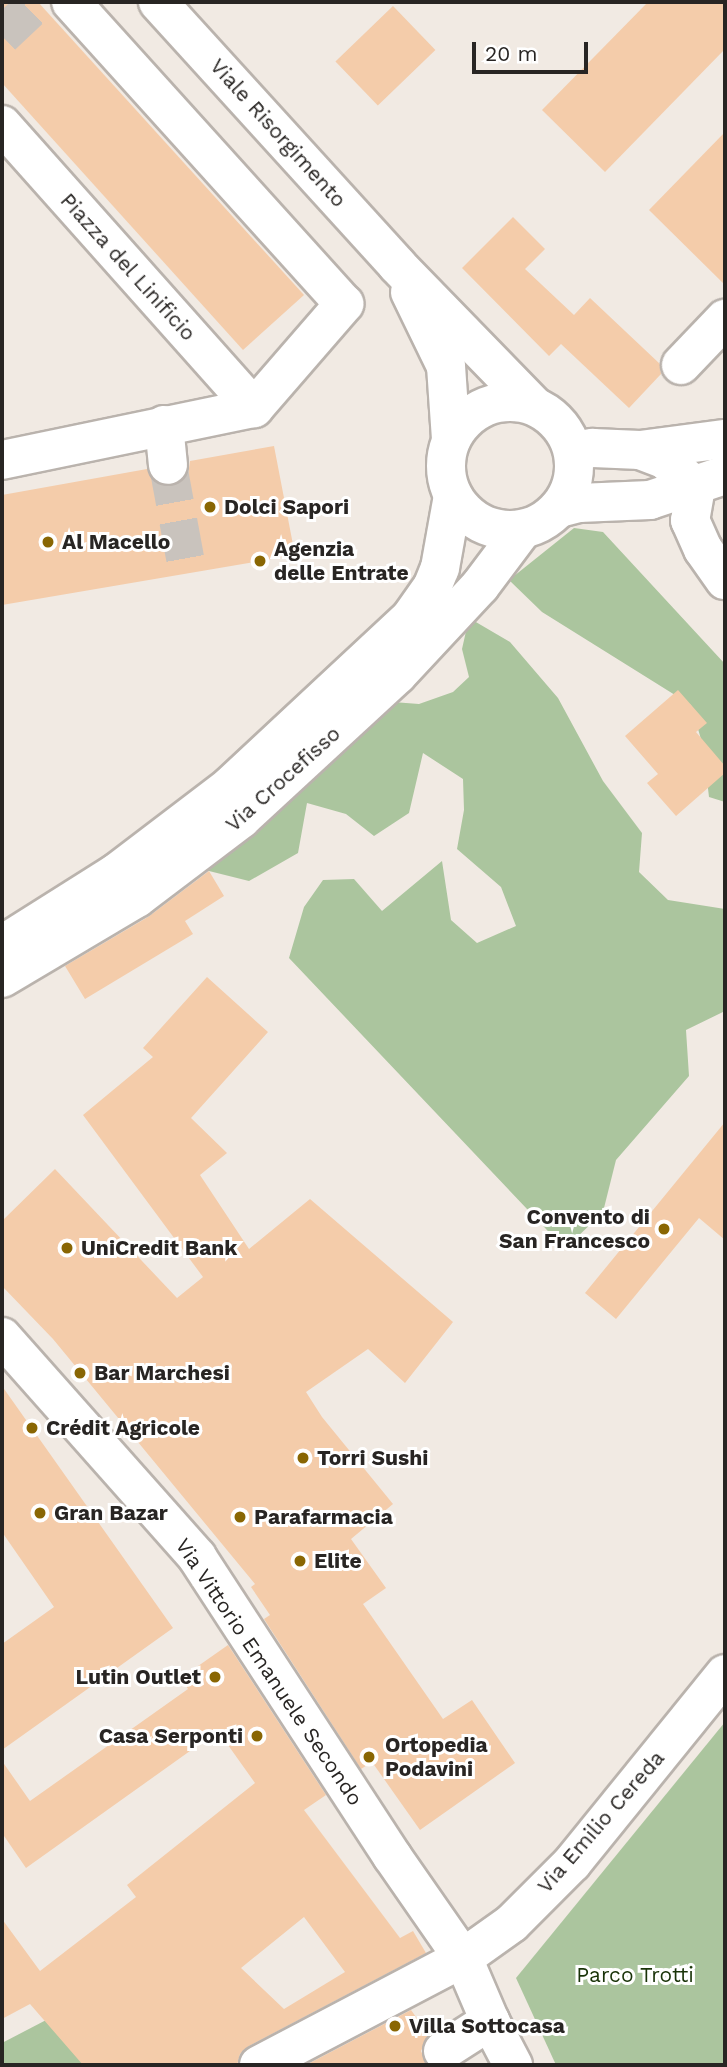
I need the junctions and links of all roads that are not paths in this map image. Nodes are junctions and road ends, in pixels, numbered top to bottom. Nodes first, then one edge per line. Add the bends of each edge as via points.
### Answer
1 (71, 2) edge
2 (158, 2) edge
3 (2, 125) edge
4 (397, 265) junction
5 (725, 319) edge
6 (681, 365) dead end
7 (534, 405) junction
8 (254, 408) junction
9 (164, 425) junction
10 (725, 439) edge
11 (451, 440) junction
12 (640, 450) junction
13 (573, 451) junction
14 (2, 460) edge
15 (168, 466) tunnel mouth
16 (711, 481) edge
17 (453, 496) junction
18 (559, 508) junction
19 (522, 530) junction
20 (725, 580) edge
21 (2, 945) edge
22 (2, 978) edge
23 (2, 1337) edge
24 (725, 1674) edge
25 (463, 1958) junction
26 (490, 2021) junction
27 (443, 2051) dead end
28 (259, 2065) edge
29 (513, 2065) edge

1 - 8 street via 344,304
2 - 4 street, Viale Risorgimento
3 - 8 street, Piazza del Linificio
4 - 7 street, Viale Risorgimento
4 - 11 street, Viale Risorgimento via 446,366
5 - 6 street
7 - 11 street via 505,402 477,410 461,423
7 - 13 street via 565,431
8 - 9 street
9 - 14 street
9 - 15 street
10 - 12 street
11 - 17 street via 446,478
12 - 13 street via 593,447
12 - 16 street
13 - 18 street via 575,471
16 - 18 street via 650,500
16 - 20 street via 690,520
17 - 19 street via 482,524
17 - 21 street, Via Crocefisso via 440,568 411,617 209,803 116,873
18 - 19 street via 543,522
19 - 22 street, Via Crocefisso via 480,586 397,675 241,819 137,898
23 - 25 street, Via Vittorio Emanuele Secondo via 197,1557
24 - 25 street, Via Emilio Cereda via 572,1863 512,1923
25 - 26 street, Via Vittorio Emanuele Secondo
25 - 28 street
26 - 27 street
26 - 29 street, Via Vittorio Emanuele Secondo

